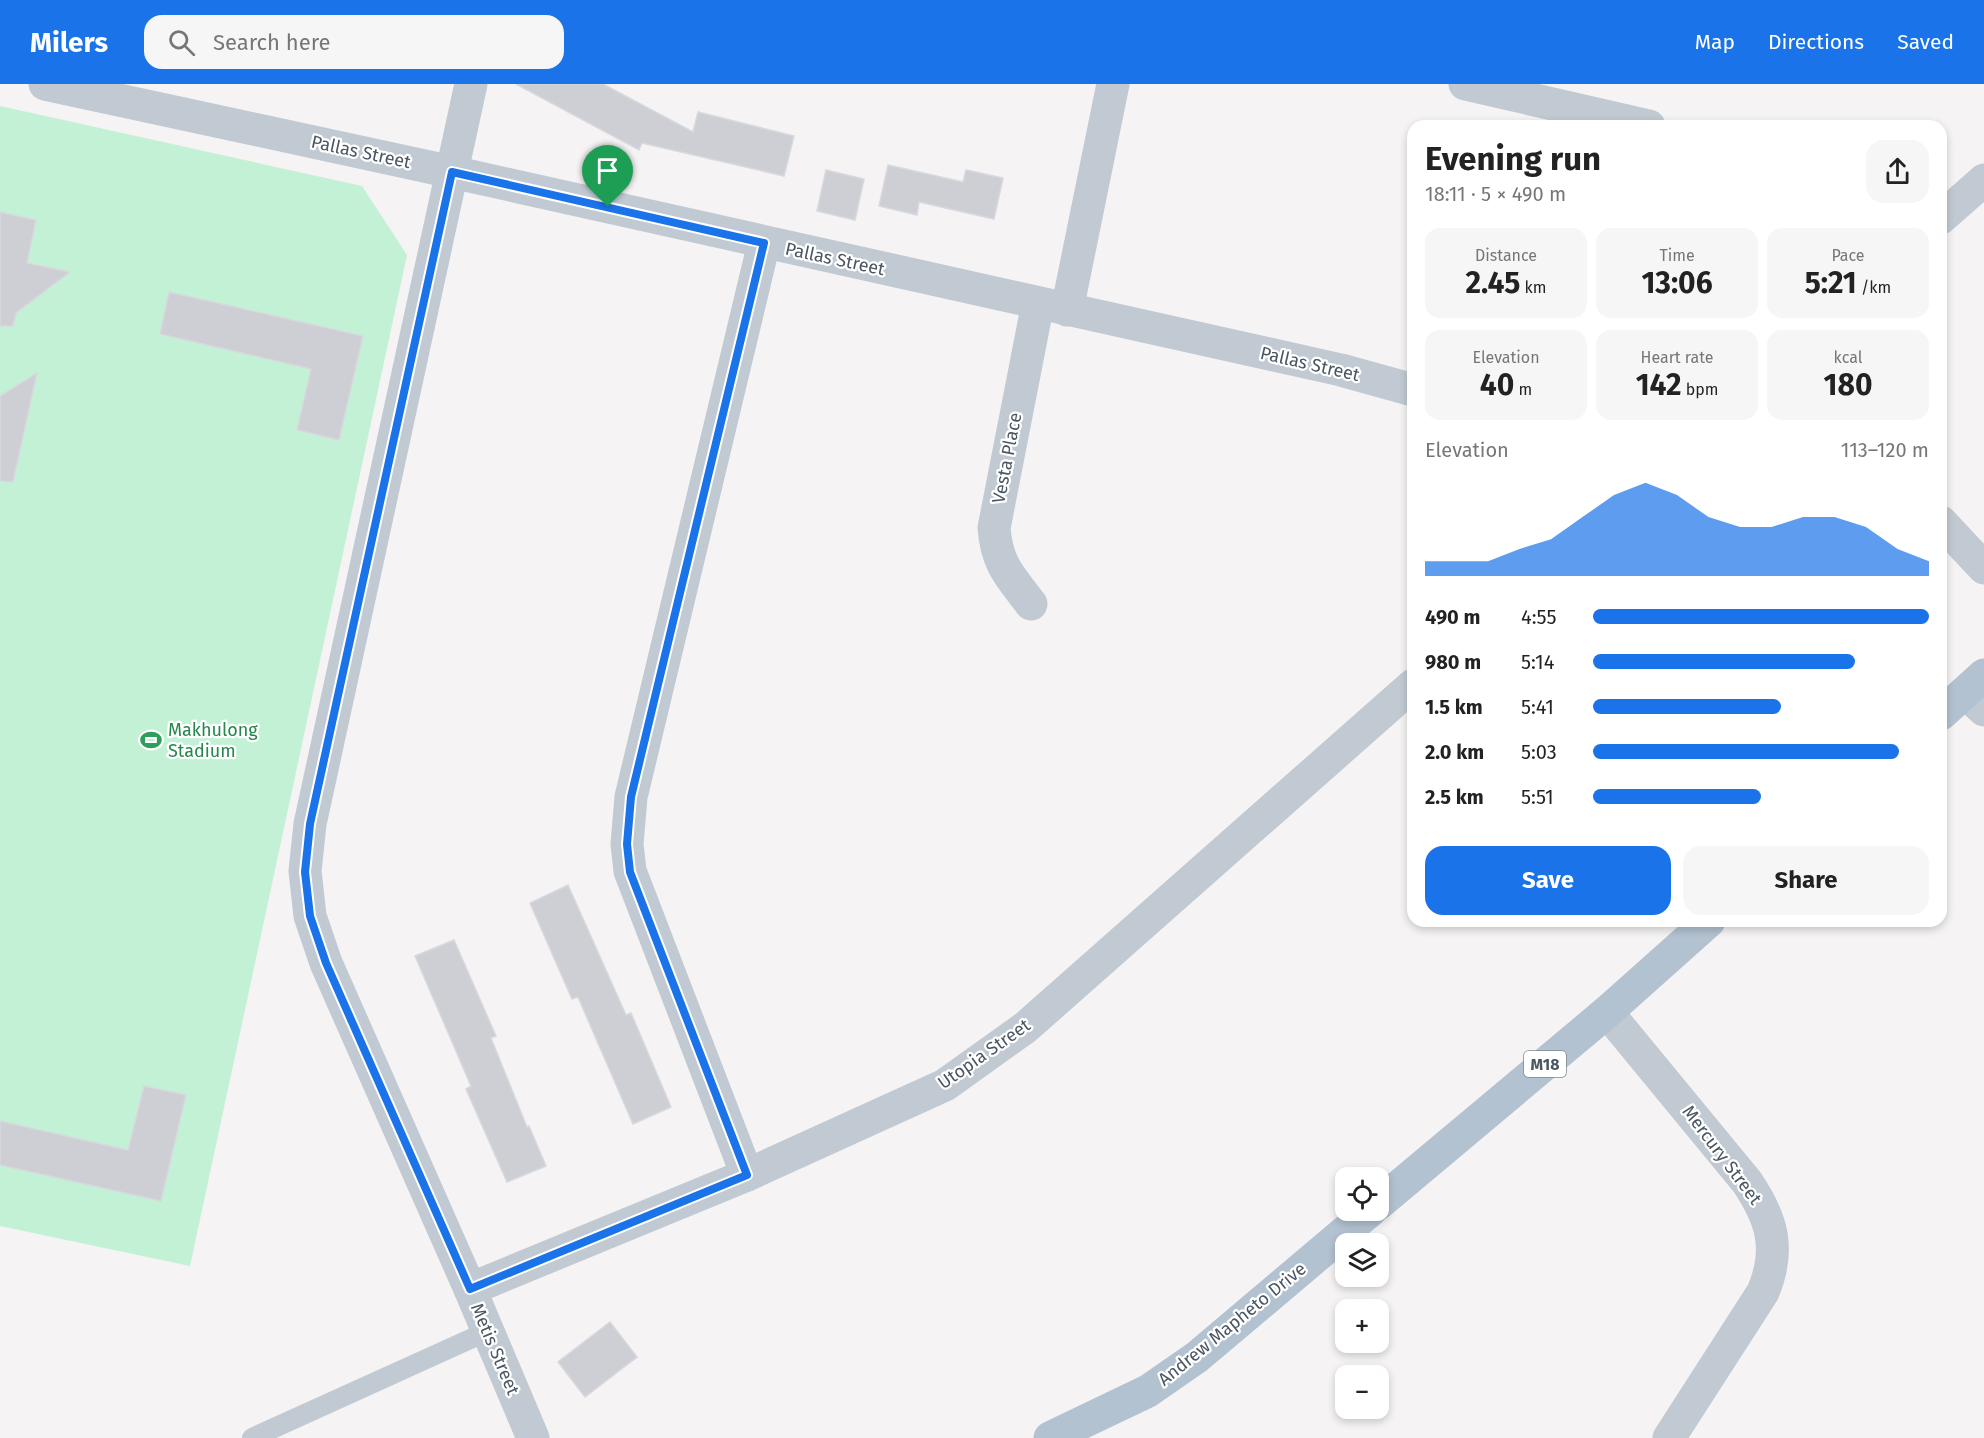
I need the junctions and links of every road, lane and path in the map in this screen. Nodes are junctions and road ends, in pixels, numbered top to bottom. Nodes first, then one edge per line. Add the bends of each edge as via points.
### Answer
1 (45, 84) edge
2 (471, 84) edge
3 (1113, 84) edge
4 (1464, 84) edge
5 (1622, 120) edge
6 (452, 172) junction
7 (1984, 180) edge
8 (1947, 213) edge
9 (764, 243) junction
10 (1052, 306) junction
11 (1407, 388) edge
12 (1947, 528) edge
13 (1984, 568) edge
14 (1031, 604) dead end
15 (1407, 690) edge
16 (1702, 927) edge
17 (1607, 1012) junction
18 (747, 1175) junction
19 (1389, 1195) edge
20 (1358, 1221) edge
21 (470, 1289) junction
22 (488, 1331) junction
23 (252, 1438) edge
24 (532, 1438) edge
25 (1050, 1438) edge
26 (1669, 1438) edge

1 - 6 street, Pallas Street
2 - 6 street, Metis Street
3 - 10 street, Vesta Place
4 - 5 street
6 - 9 street, Pallas Street
6 - 21 street, Metis Street via 310,824 305,872 310,916 326,963
7 - 8 street
9 - 10 street, Pallas Street
9 - 18 street via 631,797 627,844 630,872
10 - 11 street, Pallas Street
10 - 14 street, Vesta Place via 994,528 1002,566
12 - 13 street
15 - 18 street, Utopia Street via 998,1049 945,1085
16 - 17 main road, M18
17 - 19 main road, M18
17 - 26 street, Mercury Street via 1748,1182 1762,1204 1771,1230 1773,1253 1763,1292
18 - 21 street, Utopia Street
20 - 25 main road, Andrew Mapheto Drive via 1197,1357 1148,1391
21 - 22 street, Metis Street
22 - 23 lane
22 - 24 street, Metis Street

